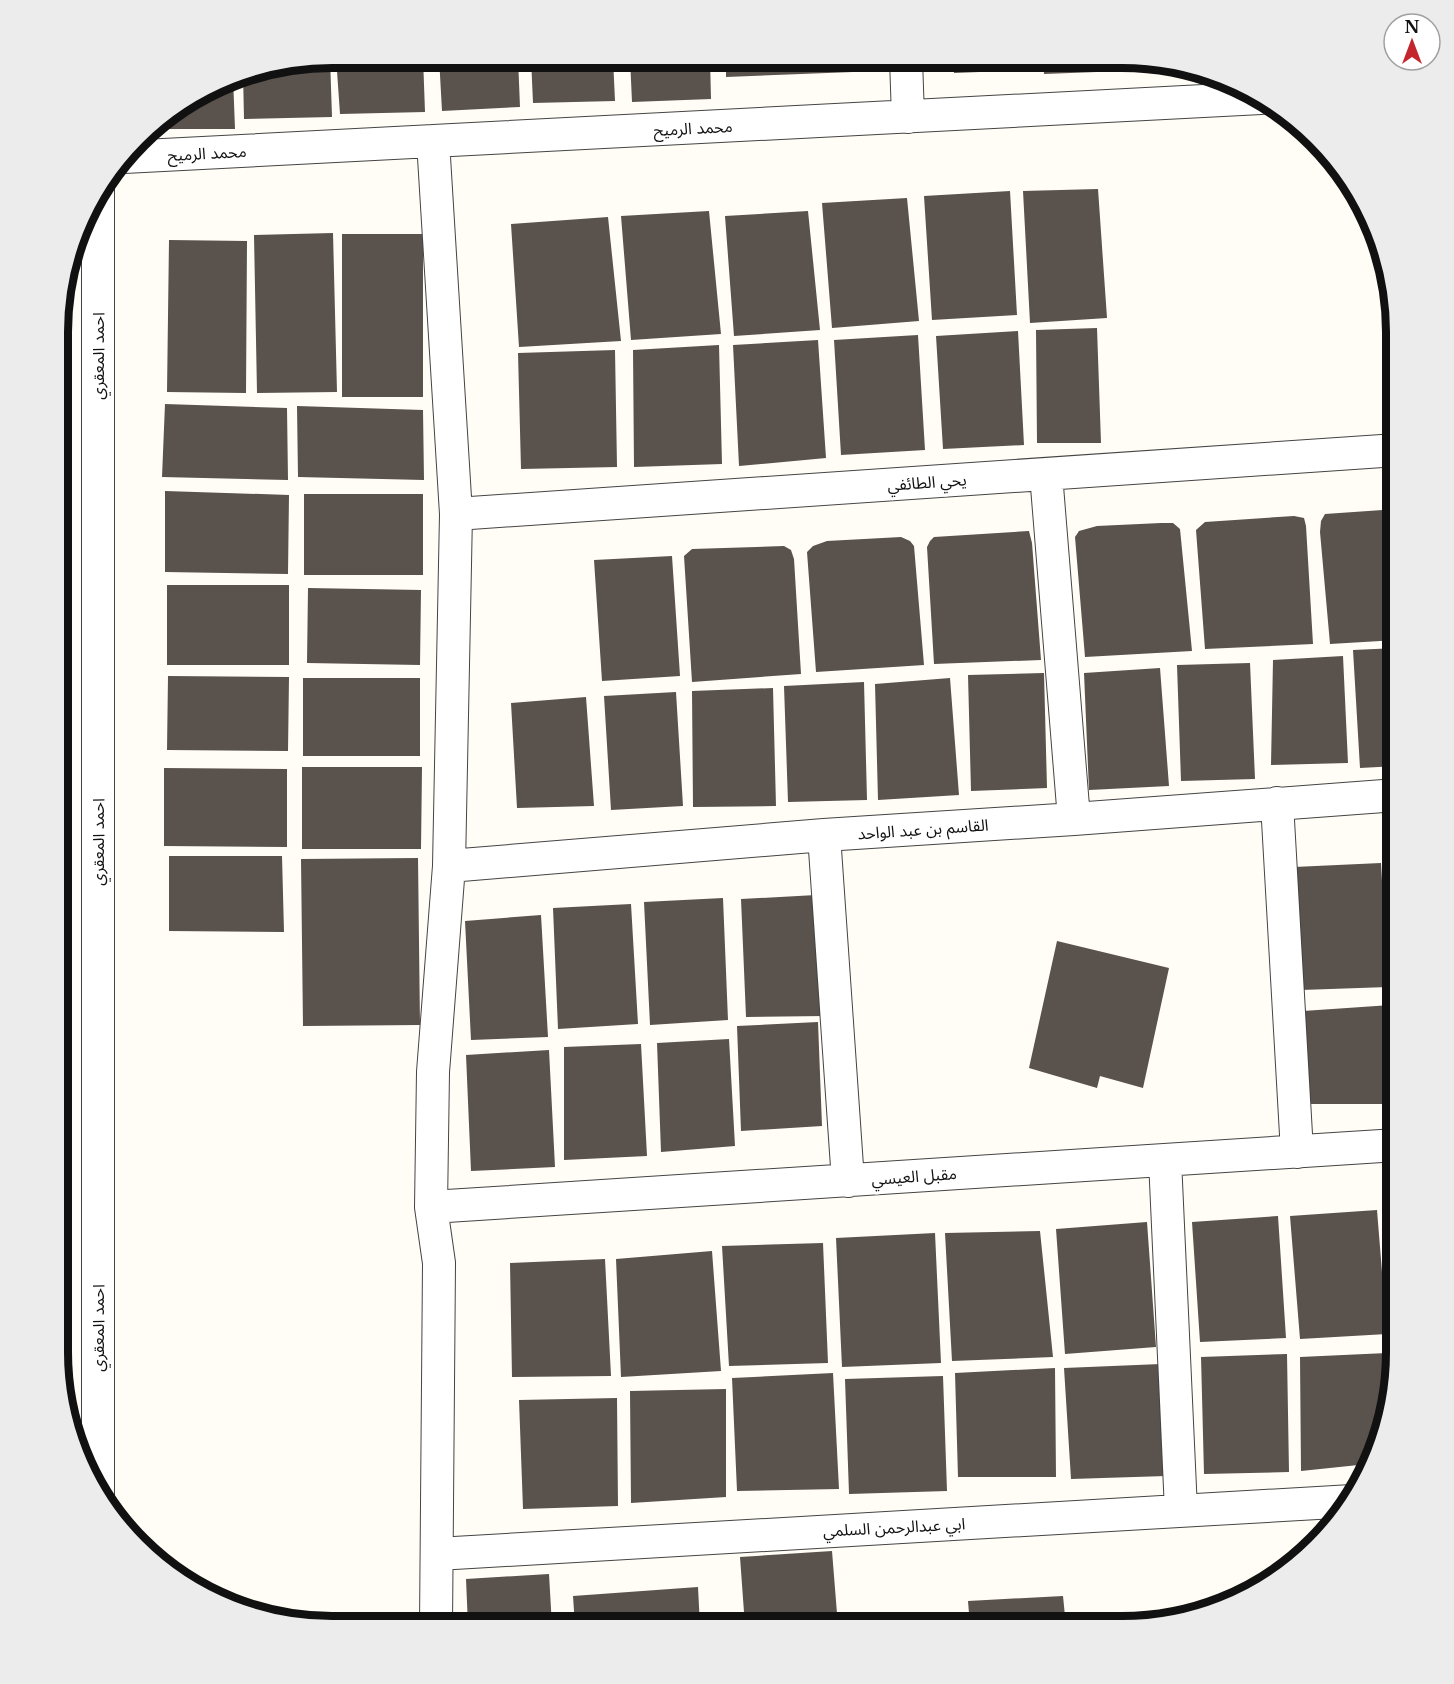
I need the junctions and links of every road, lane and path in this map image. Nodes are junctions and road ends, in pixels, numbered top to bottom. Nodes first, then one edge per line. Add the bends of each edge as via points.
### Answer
1 (906, 68) edge
2 (1247, 99) edge
3 (908, 117) junction
4 (433, 141) junction
5 (133, 157) edge
6 (98, 209) edge
7 (1386, 451) edge
8 (1046, 474) junction
9 (456, 514) junction
10 (1386, 796) edge
11 (1277, 803) junction
12 (1074, 819) junction
13 (824, 835) junction
14 (448, 866) junction
15 (1386, 1146) edge
16 (1297, 1152) junction
17 (1164, 1161) junction
18 (848, 1181) junction
19 (431, 1207) junction
20 (98, 1475) edge
21 (1340, 1502) edge
22 (1182, 1510) junction
23 (437, 1554) junction
24 (436, 1616) edge

1 - 3 street
2 - 3 street, محمد الرميح
3 - 4 street, محمد الرميح
4 - 5 street, محمد الرميح
4 - 9 street
6 - 20 street, احمد المعقري
7 - 8 street, يحي الطائفي
8 - 9 street, يحي الطائفي
8 - 12 street
9 - 14 street
10 - 11 street, القاسم بن عبد الواحد
11 - 12 street, القاسم بن عبد الواحد
11 - 16 street
12 - 13 street, القاسم بن عبد الواحد
13 - 14 street, القاسم بن عبد الواحد
13 - 18 street
14 - 19 street via 434,1072
15 - 16 street, مقبل العيسي
16 - 17 street, مقبل العيسي
17 - 18 street, مقبل العيسي
17 - 22 street
18 - 19 street, مقبل العيسي
19 - 23 street via 439,1263
21 - 22 street, ابي عبدالرحمن السلمي
22 - 23 street, ابي عبدالرحمن السلمي
23 - 24 street

